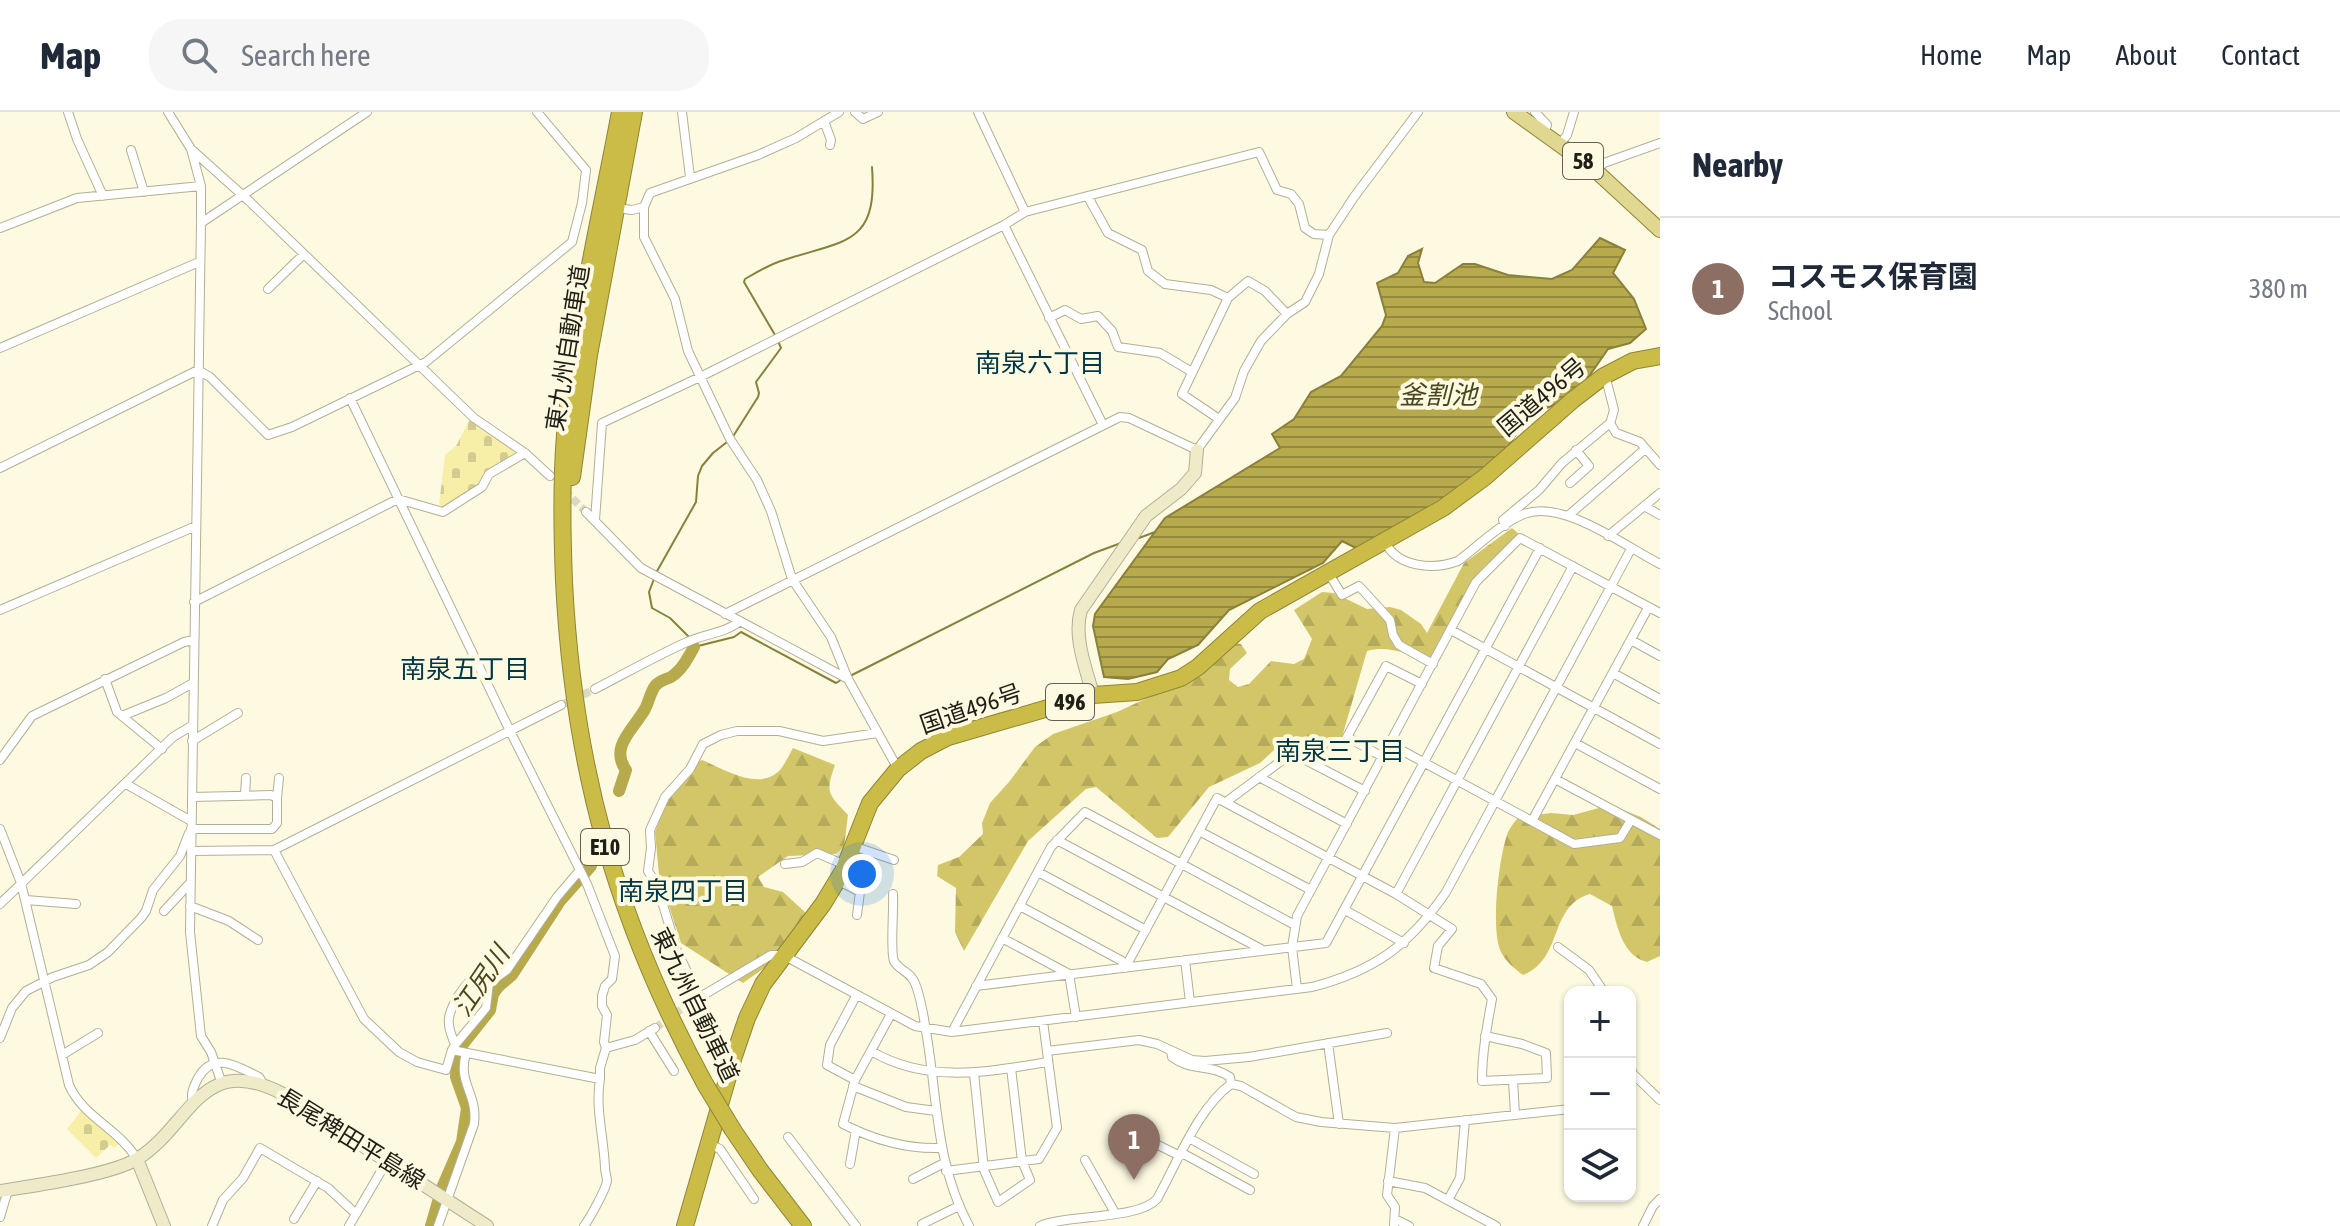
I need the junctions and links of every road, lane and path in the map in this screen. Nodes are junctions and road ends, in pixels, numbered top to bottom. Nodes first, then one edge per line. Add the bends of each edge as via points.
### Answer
1 (68, 112) edge
2 (168, 112) edge
3 (367, 112) edge
4 (537, 112) edge
5 (620, 112) edge
6 (634, 112) edge
7 (682, 112) edge
8 (839, 112) edge
9 (855, 112) edge
10 (878, 112) edge
11 (978, 112) edge
12 (1418, 112) edge
13 (1514, 112) edge
14 (1535, 112) edge
15 (1574, 112) edge
16 (824, 121) junction
17 (1544, 133) junction
18 (1660, 143) edge
19 (1560, 144) junction
20 (830, 145) dead end
21 (191, 149) junction
22 (131, 150) dead end
23 (1596, 171) junction
24 (690, 177) junction
25 (201, 186) junction
26 (144, 192) junction
27 (103, 196) junction
28 (242, 197) junction
29 (1088, 197) junction
30 (582, 203) junction
31 (593, 203) dead end
32 (644, 207) junction
33 (624, 209) dead end
34 (1025, 212) junction
35 (201, 223) junction
36 (1004, 225) junction
37 (0, 228) edge
38 (1660, 230) edge
39 (1329, 235) junction
40 (304, 254) junction
41 (199, 262) junction
42 (268, 289) dead end
43 (1228, 298) junction
44 (1287, 314) junction
45 (1049, 318) junction
46 (0, 348) edge
47 (1660, 356) edge
48 (420, 365) junction
49 (198, 370) junction
50 (1192, 372) junction
51 (1605, 375) junction
52 (700, 377) junction
53 (350, 398) junction
54 (1219, 419) junction
55 (1610, 424) junction
56 (1103, 425) junction
57 (1645, 449) junction
58 (1197, 450) junction
59 (1576, 450) junction
60 (525, 453) junction
61 (1660, 465) edge
62 (0, 468) edge
63 (550, 476) dead end
64 (1570, 483) dead end
65 (1660, 493) edge
66 (398, 499) junction
67 (1644, 506) junction
68 (586, 512) tunnel mouth
69 (1569, 515) junction
70 (1660, 515) edge
71 (595, 520) junction
72 (196, 526) junction
73 (1505, 526) junction
74 (1608, 536) junction
75 (1385, 542) junction
76 (1540, 548) junction
77 (1631, 549) junction
78 (1660, 564) edge
79 (1573, 566) junction
80 (1329, 574) junction
81 (792, 579) junction
82 (1611, 586) junction
83 (565, 593) junction
84 (194, 602) junction
85 (1648, 608) junction
86 (0, 610) edge
87 (1660, 613) edge
88 (725, 614) junction
89 (740, 621) junction
90 (1451, 630) junction
91 (194, 640) junction
92 (1631, 640) junction
93 (1486, 649) junction
94 (1660, 656) edge
95 (1433, 664) junction
96 (1519, 667) junction
97 (1613, 673) junction
98 (105, 679) junction
99 (848, 679) junction
100 (193, 683) junction
101 (1422, 684) junction
102 (1556, 687) junction
103 (595, 689) tunnel mouth
104 (1093, 695) junction
105 (1660, 699) edge
106 (561, 705) tunnel mouth
107 (1594, 708) junction
108 (238, 713) dead end
109 (122, 716) junction
110 (193, 725) junction
111 (510, 731) junction
112 (878, 733) junction
113 (192, 741) junction
114 (1575, 743) junction
115 (1390, 744) junction
116 (1660, 744) edge
117 (162, 749) junction
118 (1383, 757) junction
119 (0, 760) edge
120 (1424, 762) junction
121 (898, 769) junction
122 (1259, 777) junction
123 (246, 778) dead end
124 (279, 778) dead end
125 (1555, 779) junction
126 (1457, 781) junction
127 (126, 784) junction
128 (1660, 789) edge
129 (1365, 791) junction
130 (245, 795) junction
131 (192, 797) junction
132 (277, 798) junction
133 (1495, 801) junction
134 (1226, 802) junction
135 (1631, 820) junction
136 (1532, 821) junction
137 (1347, 824) junction
138 (191, 825) junction
139 (0, 829) edge
140 (1199, 831) junction
141 (1660, 835) edge
142 (1057, 840) junction
143 (853, 846) junction
144 (274, 850) junction
145 (191, 851) junction
146 (5, 854) edge
147 (1328, 858) junction
148 (894, 860) dead end
149 (785, 864) dead end
150 (1181, 864) junction
151 (580, 870) junction
152 (1038, 872) junction
153 (842, 873) junction
154 (1363, 876) junction
155 (191, 882) junction
156 (21, 883) junction
157 (1311, 890) junction
158 (893, 894) dead end
159 (1396, 894) junction
160 (1164, 896) junction
161 (26, 900) junction
162 (0, 904) edge
163 (76, 904) dead end
164 (190, 906) junction
165 (1020, 906) junction
166 (1345, 910) junction
167 (164, 911) dead end
168 (1431, 914) junction
169 (857, 915) dead end
170 (1293, 924) junction
171 (1146, 930) junction
172 (1002, 938) junction
173 (258, 940) dead end
174 (1404, 943) junction
175 (1292, 947) junction
176 (1558, 947) dead end
177 (1262, 950) junction
178 (783, 955) junction
179 (1185, 960) junction
180 (1125, 968) junction
181 (1069, 974) junction
182 (46, 981) junction
183 (489, 983) junction
184 (976, 986) junction
185 (1600, 986) edge
186 (1297, 989) junction
187 (699, 996) junction
188 (856, 996) junction
189 (1190, 1002) junction
190 (690, 1003) tunnel mouth
191 (891, 1014) junction
192 (1076, 1017) junction
193 (1043, 1021) junction
194 (926, 1029) junction
195 (952, 1032) junction
196 (98, 1033) dead end
197 (1387, 1033) dead end
198 (1485, 1036) junction
199 (0, 1038) edge
200 (1328, 1043) junction
201 (454, 1048) junction
202 (606, 1048) junction
203 (871, 1051) junction
204 (1047, 1051) junction
205 (1171, 1051) junction
206 (466, 1053) junction
207 (62, 1055) junction
208 (734, 1056) junction
209 (1048, 1062) junction
210 (215, 1063) junction
211 (1011, 1068) junction
212 (674, 1071) dead end
213 (932, 1073) junction
214 (974, 1073) junction
215 (1636, 1078) edge
216 (600, 1079) junction
217 (1513, 1080) junction
218 (854, 1083) junction
219 (222, 1084) junction
220 (263, 1084) junction
221 (1231, 1084) junction
222 (1660, 1100) edge
223 (193, 1102) junction
224 (1564, 1110) edge
225 (936, 1111) junction
226 (1515, 1115) junction
227 (1465, 1120) junction
228 (1339, 1124) junction
229 (1122, 1127) dead end
230 (1395, 1128) junction
231 (856, 1130) junction
232 (788, 1137) dead end
233 (1189, 1138) junction
234 (709, 1144) junction
235 (940, 1148) junction
236 (1181, 1155) junction
237 (1224, 1157) junction
238 (137, 1159) junction
239 (1085, 1160) dead end
240 (387, 1161) junction
241 (1022, 1161) junction
242 (850, 1164) dead end
243 (985, 1166) junction
244 (945, 1167) junction
245 (1216, 1171) junction
246 (1254, 1174) dead end
247 (913, 1179) dead end
248 (317, 1181) junction
249 (1388, 1181) junction
250 (4, 1190) edge
251 (1250, 1190) dead end
252 (441, 1195) junction
253 (754, 1199) dead end
254 (1660, 1199) edge
255 (1448, 1200) junction
256 (959, 1206) junction
257 (355, 1213) junction
258 (1115, 1213) junction
259 (0, 1217) edge
260 (294, 1219) dead end
261 (1395, 1222) edge
262 (922, 1224) dead end
263 (164, 1226) edge
264 (212, 1226) edge
265 (349, 1226) edge
266 (438, 1226) edge
267 (487, 1226) edge
268 (584, 1226) edge
269 (685, 1226) edge
270 (803, 1226) edge
271 (856, 1226) edge
272 (969, 1226) edge
273 (1040, 1226) edge
274 (1409, 1226) edge
275 (1496, 1226) edge
276 (1643, 1226) edge

1 - 27 street
2 - 21 street
3 - 28 street
4 - 30 street via 586,170
5 - 83 highway, 東九州自動車道 / E10 via 569,398 562,487
6 - 83 highway, 東九州自動車道 / E10 via 582,399
7 - 24 street
8 - 16 street
9 - 10 street via 863,119
11 - 34 street
12 - 39 street
13 - 17 main road, 58
14 - 17 street via 1547,125
15 - 19 street
16 - 20 street
16 - 24 street via 758,155
17 - 19 main road, 58
18 - 23 street via 1604,163
19 - 23 main road, 58
21 - 25 street
21 - 28 street
22 - 26 street
23 - 38 main road, 58
24 - 32 street via 650,193
25 - 26 street
25 - 35 street
26 - 27 street
27 - 37 street via 77,198
28 - 35 street
28 - 40 street
29 - 34 street
29 - 39 street via 1259,152 1277,190 1291,194 1299,204 1305,228
29 - 43 street via 1108,233 1142,250 1148,271 1165,284 1211,290
30 - 31 street
30 - 48 street via 572,242
32 - 33 street
32 - 52 street via 644,237 675,299
34 - 36 street
35 - 41 street
36 - 45 street
36 - 52 street
39 - 44 street via 1312,289 1305,302
40 - 42 street
40 - 48 street
41 - 46 street
41 - 49 street
43 - 44 street via 1248,281
43 - 50 street
44 - 54 street via 1251,356 1235,398
45 - 50 street via 1065,310 1081,319 1098,316 1118,347 1160,353
45 - 56 street
47 - 51 highway, 国道496号 / 496 via 1633,361
48 - 53 street
48 - 60 street via 474,418
49 - 53 street via 268,435
49 - 62 street
49 - 72 street
50 - 54 street via 1182,394
51 - 55 street via 1614,410
51 - 75 highway, 国道496号 / 496 via 1485,477
52 - 71 street via 602,423
52 - 81 street via 757,480 779,529
53 - 66 street
54 - 58 street
55 - 57 street
55 - 59 street
56 - 58 street via 1125,417
56 - 81 street
57 - 61 street
57 - 69 street
58 - 104 main road via 1195,473 1146,516 1081,610 1078,636
59 - 64 street via 1589,466
59 - 73 street via 1510,512
60 - 63 street
60 - 66 street via 443,512
65 - 67 street
66 - 84 street
66 - 111 street
67 - 70 street
67 - 74 street
68 - 71 street
69 - 73 street via 1534,511
69 - 74 street
71 - 88 street via 641,568
72 - 84 street
72 - 86 street
73 - 75 street via 1458,561 1435,567 1405,560
74 - 77 street
75 - 80 highway, 国道496号 / 496
76 - 79 street
76 - 90 street via 1520,538 1504,551 1476,582
76 - 93 street
77 - 78 street
77 - 82 street
79 - 82 street
79 - 96 street
80 - 95 street via 1342,595 1359,586 1390,620 1399,645
80 - 104 highway, 国道496号 / 496 via 1260,611 1181,678 1137,692
81 - 88 street
81 - 99 street via 831,637
82 - 85 street
82 - 102 street
83 - 270 highway, 東九州自動車道 / E10, bridge via 575,707 592,799 618,890 650,975 705,1084
84 - 91 street
85 - 87 street
85 - 92 street
88 - 89 street
89 - 99 street
89 - 103 street
90 - 93 street
90 - 95 street
91 - 98 street
91 - 100 street
92 - 94 street
92 - 97 street
93 - 96 street
93 - 120 street
95 - 101 street
96 - 102 street
96 - 126 street
97 - 105 street
97 - 107 street
98 - 109 street
98 - 119 street via 32,716
99 - 112 street
100 - 109 street
100 - 110 street
101 - 115 street
101 - 118 street via 1386,666 1347,737
102 - 107 street
102 - 133 street
104 - 121 highway, 国道496号 / 496 via 948,737
106 - 111 street
107 - 114 street
107 - 116 street
108 - 113 street
109 - 117 street
110 - 113 street
110 - 117 street
111 - 144 street
111 - 151 street
112 - 121 street
112 - 187 street via 823,741 779,731 721,735 703,744 690,769 665,797 650,830 648,871
113 - 131 street
114 - 125 street
114 - 128 street
115 - 118 street
115 - 120 street
117 - 127 street
118 - 129 street
120 - 126 street
120 - 154 street
121 - 143 highway, 国道496号 / 496 via 870,803
122 - 129 street via 1292,753
122 - 134 street
122 - 137 street
123 - 130 street
124 - 132 street
125 - 135 street
125 - 136 street
126 - 133 street
126 - 159 street
127 - 138 street
127 - 156 street
129 - 137 street
130 - 131 street
130 - 132 street
131 - 138 street
132 - 138 street via 272,829
133 - 136 street
133 - 168 street
134 - 140 street via 1217,798
134 - 147 street
135 - 136 street via 1620,838 1574,844
135 - 141 street
137 - 147 street
138 - 145 street
138 - 182 street via 180,856 153,890 141,918 89,965
139 - 146 street
140 - 150 street
140 - 157 street
142 - 150 street via 1085,812
142 - 152 street
142 - 160 street
143 - 148 street
143 - 153 highway, 国道496号 / 496
144 - 145 street
144 - 201 street via 364,1019 417,1062 446,1070
145 - 155 street
146 - 156 street
147 - 154 street
147 - 157 street
149 - 153 street via 817,853
150 - 160 street
150 - 170 street
151 - 183 street via 507,970
151 - 202 street via 615,956 612,979 602,996
152 - 165 street
152 - 171 street
153 - 169 street via 860,892
153 - 178 highway, 国道496号 / 496
154 - 159 street
154 - 166 street
155 - 164 street
155 - 167 street
156 - 161 street
156 - 162 street
157 - 170 street
158 - 194 street via 892,956 912,978
159 - 168 street
160 - 171 street
160 - 177 street
161 - 163 street
161 - 182 street
164 - 173 street via 229,921
164 - 210 street via 199,1026
165 - 172 street
165 - 180 street via 1122,961
166 - 174 street
166 - 175 street via 1326,943
168 - 174 street
168 - 198 street via 1452,929 1438,946 1434,968 1481,984 1492,999
170 - 175 street
171 - 180 street
172 - 181 street
172 - 184 street
174 - 186 street via 1357,973
175 - 177 street
175 - 186 street
176 - 185 street via 1589,970
177 - 179 street
178 - 187 street via 771,955
178 - 188 street
178 - 208 highway, 国道496号 / 496 via 763,984
179 - 180 street
179 - 189 street
180 - 181 street
181 - 184 street
181 - 192 street
182 - 199 street via 18,999
182 - 207 street
183 - 201 street via 486,1008
183 - 201 street via 465,985 449,1015
184 - 195 street
186 - 189 street
187 - 190 street
187 - 208 street via 723,1046
188 - 191 street
188 - 218 street via 830,1045 827,1065
189 - 192 street
191 - 194 street
191 - 203 street
192 - 193 street
193 - 195 street
193 - 204 street
194 - 195 street
194 - 213 street
196 - 207 street
197 - 200 street
198 - 217 street via 1482,1081
198 - 217 street via 1546,1053 1547,1078
200 - 205 street via 1205,1061
200 - 228 street
201 - 206 street
202 - 212 street via 652,1029
202 - 216 street
203 - 213 street
203 - 218 street
204 - 205 street via 1139,1040
204 - 209 street
205 - 221 street via 1185,1065 1217,1068
206 - 216 street
206 - 252 street via 462,1075 476,1110 465,1152
207 - 238 street via 78,1102 117,1133
208 - 234 highway, 国道496号 / 496
209 - 211 street
209 - 241 street via 1057,1128 1039,1159
210 - 219 street
210 - 220 street via 226,1062
210 - 223 street via 199,1077
211 - 214 street
211 - 241 street
213 - 214 street
213 - 225 street
214 - 243 street
215 - 222 street
216 - 268 street via 596,1102 607,1183
217 - 226 street
218 - 225 street via 897,1104
218 - 231 street via 843,1124
219 - 220 main road, 長尾稗田平島線
219 - 223 main road
220 - 240 main road, 長尾稗田平島線
221 - 228 street via 1296,1117
221 - 233 street
223 - 238 main road
224 - 226 street
225 - 235 street
226 - 227 street
227 - 230 street
227 - 255 street via 1460,1178
228 - 230 street
229 - 236 street
230 - 249 street
231 - 235 street via 916,1149
231 - 242 street
232 - 271 street
233 - 236 street
233 - 237 street
234 - 253 street via 720,1149
234 - 269 highway, 国道496号 / 496
235 - 244 street
236 - 245 street
236 - 258 street via 1154,1202
237 - 245 street
237 - 246 street
238 - 250 main road
238 - 263 main road
239 - 258 street
240 - 252 main road, 長尾稗田平島線
240 - 257 street
241 - 243 street
241 - 243 street via 1030,1180 998,1202
243 - 244 street
244 - 247 street
244 - 256 street
245 - 251 street
248 - 257 street
248 - 260 street
248 - 264 street via 260,1148 226,1195
249 - 255 street via 1425,1188
249 - 261 street
250 - 259 street
252 - 266 street
252 - 267 main road, 長尾稗田平島線
254 - 276 street
255 - 275 street
256 - 262 street
256 - 272 street
257 - 265 street
258 - 273 street
261 - 274 street

